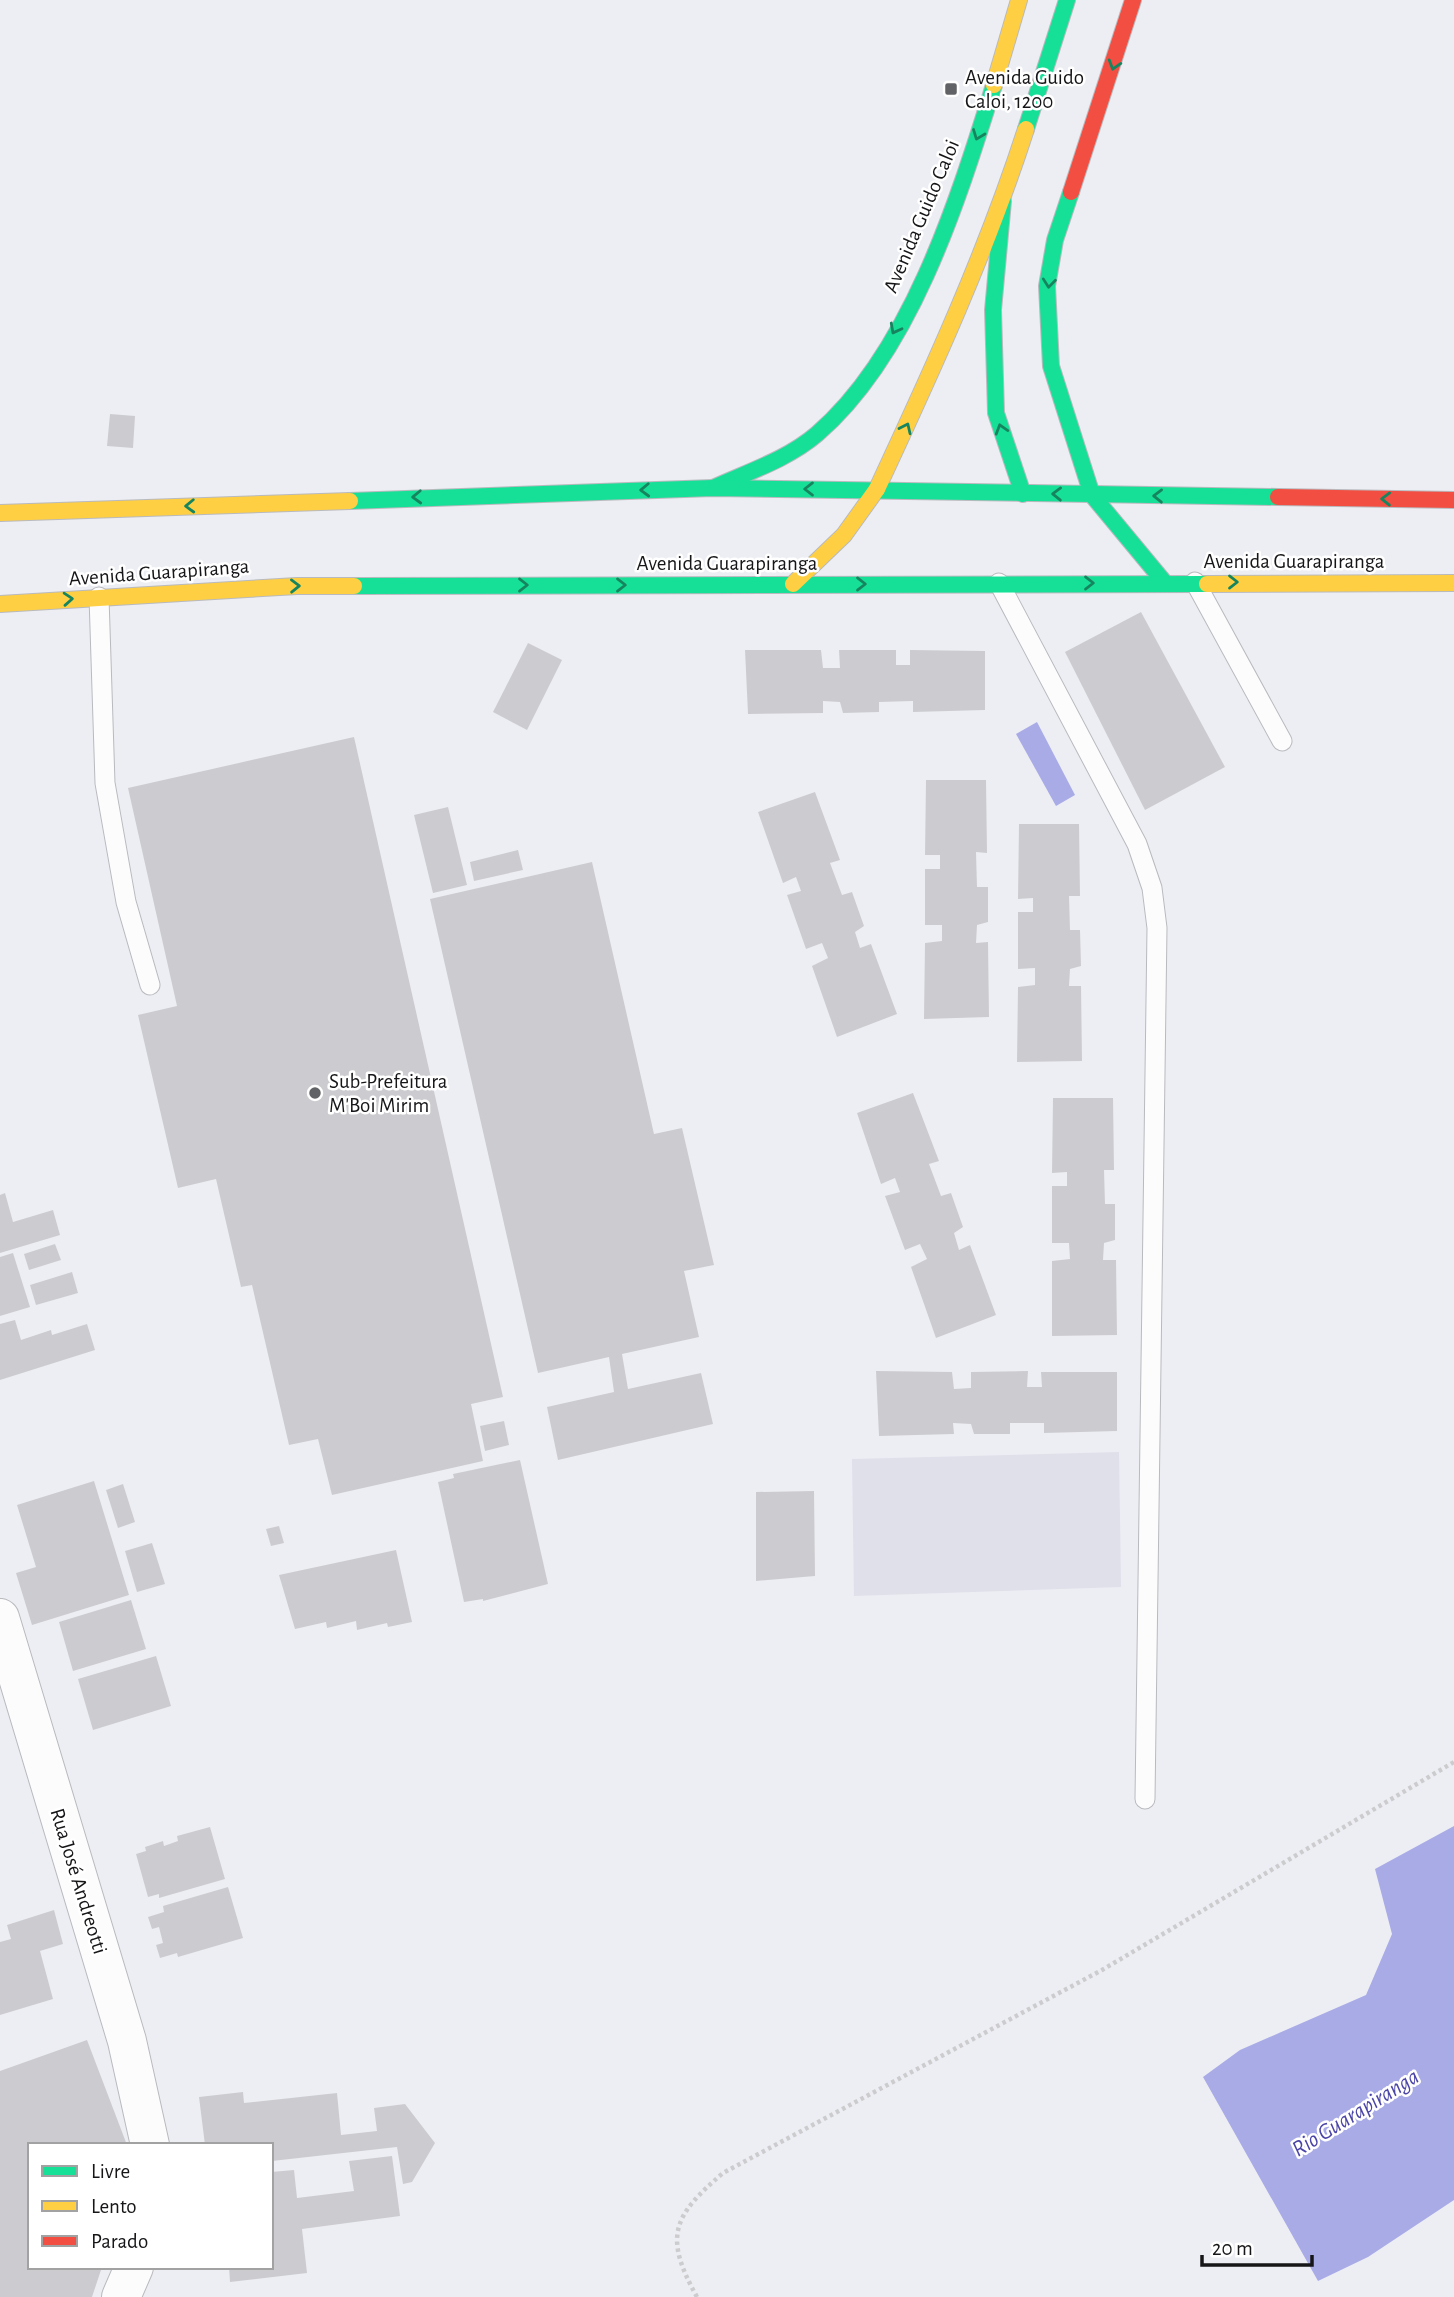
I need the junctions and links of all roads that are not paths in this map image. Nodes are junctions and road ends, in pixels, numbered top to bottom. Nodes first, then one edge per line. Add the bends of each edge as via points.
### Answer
1 (1019, 0) edge
2 (1067, 0) edge
3 (1133, 0) edge
4 (1003, 201) junction
5 (713, 488) junction
6 (877, 489) junction
7 (1023, 494) junction
8 (1092, 495) junction
9 (1454, 500) edge
10 (0, 513) edge
11 (1195, 582) junction
12 (999, 583) junction
13 (1165, 583) junction
14 (1454, 583) edge
15 (793, 584) junction
16 (99, 597) junction
17 (0, 604) edge
18 (1282, 741) dead end
19 (149, 985) dead end
20 (0, 1618) edge
21 (1145, 1799) dead end
22 (150, 2143) edge
23 (133, 2269) edge
24 (121, 2297) edge

1 -> 5 main road, Avenida Guido Caloi via 989,106 927,269 881,354 859,389 816,434
2 - 4 main road
3 -> 8 main road via 1055,240 1047,286 1051,366
6 -> 4 main road via 951,331
7 -> 4 main road via 995,400 993,310
6 -> 5 main road
5 -> 10 main road
6 - 7 main road
6 - 15 main road via 845,535
8 -> 7 main road
9 -> 8 main road
8 - 13 main road
11 - 13 main road, Avenida Guarapiranga
11 -> 14 main road, Avenida Guarapiranga
11 - 18 lane
12 -> 13 main road, Avenida Guarapiranga
15 -> 12 main road, Avenida Guarapiranga
12 - 21 lane via 1137,844 1152,888 1157,928
16 -> 15 main road, Avenida Guarapiranga via 297,586
17 -> 16 main road, Avenida Guarapiranga
16 - 19 lane via 105,783 126,902
20 - 22 street, Rua José Andreotti via 127,2040
23 - 24 street

